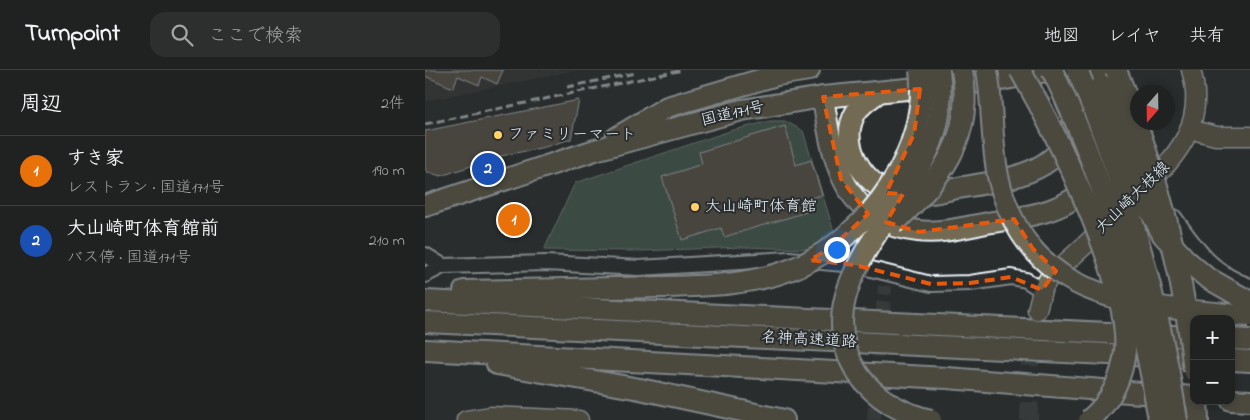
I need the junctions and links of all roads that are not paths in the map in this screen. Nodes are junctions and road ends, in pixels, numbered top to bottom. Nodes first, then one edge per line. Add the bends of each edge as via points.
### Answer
1 (809, 70) edge
2 (919, 70) edge
3 (939, 70) edge
4 (962, 70) edge
5 (987, 70) edge
6 (1020, 70) edge
7 (1038, 70) edge
8 (1052, 70) edge
9 (1077, 70) edge
10 (1191, 70) edge
11 (1106, 73) edge
12 (1075, 91) dead end
13 (879, 92) junction
14 (823, 97) junction
15 (1189, 129) junction
16 (1250, 136) edge
17 (595, 150) junction
18 (425, 206) edge
19 (1128, 206) junction
20 (1116, 232) junction
21 (425, 255) edge
22 (865, 255) junction
23 (443, 266) junction
24 (425, 275) edge
25 (1250, 286) edge
26 (1042, 290) junction
27 (425, 292) edge
28 (455, 297) junction
29 (425, 301) edge
30 (1250, 302) edge
31 (1037, 310) tunnel mouth
32 (1250, 316) edge
33 (425, 322) edge
34 (1190, 337) edge
35 (1235, 339) edge
36 (1250, 340) edge
37 (425, 350) edge
38 (450, 352) junction
39 (1190, 358) edge
40 (1192, 360) edge
41 (1235, 360) edge
42 (1250, 361) edge
43 (947, 378) junction
44 (1190, 385) edge
45 (1235, 386) edge
46 (1250, 387) edge
47 (1190, 397) edge
48 (1235, 400) edge
49 (1250, 401) edge
50 (1197, 405) edge
51 (466, 420) edge
52 (579, 420) edge
53 (784, 420) edge
54 (931, 420) edge
55 (1089, 420) edge
56 (1159, 420) edge
57 (1177, 420) edge
58 (1198, 420) edge

1 - 17 highway via 777,75 667,107
2 - 28 highway, bridge via 918,115 907,151 889,186 849,234 816,257 777,274 725,284
3 - 22 highway, bridge via 939,116 927,154
4 - 22 highway, bridge via 964,109 951,157 931,187
5 - 32 highway, bridge via 993,139 1002,191 1023,236 1046,262 1075,284 1108,298 1165,308
6 - 55 highway, bridge via 1046,118 1095,228 1122,315 1125,350 1119,380 1103,407
7 - 20 highway, bridge via 1078,146
8 - 13 highway, 国道171号 via 1001,80
8 - 20 highway, bridge via 1085,143
9 - 57 highway, bridge via 1118,169 1134,220 1162,334
10 - 15 main road, 大山崎大枝線 via 1195,109
11 - 14 highway via 1117,131 1105,166 1078,197 1048,212 939,231 899,228 880,220 856,201 841,179 834,157
11 - 30 highway, bridge via 1157,226 1168,242 1195,268 1229,292
11 - 40 highway, bridge via 1141,133 1172,238
12 - 13 highway via 1074,127 1066,143 1044,166 1017,177 913,195 887,190 877,184 858,164 852,151 849,137 856,112
13 - 14 highway, 国道171号
14 - 17 highway, 国道171号 via 742,110
15 - 16 main road via 1216,136
15 - 19 main road, 大山崎大枝線 via 1173,159
17 - 18 highway, 国道171号
19 - 25 street via 1141,217 1153,220 1174,217 1216,269 1231,280
19 - 26 main road, 大山崎大枝線 via 1060,267
20 - 56 highway, bridge via 1143,332
21 - 23 street
22 - 54 highway, bridge via 849,285 842,308 843,336 849,358 877,395 902,410
23 - 24 street
23 - 26 street via 546,263 639,268 789,259 833,262 885,280 931,284 1011,277 1026,280
26 - 31 main road, 大山崎大枝線
27 - 28 highway
28 - 29 highway, 名神高速道路
28 - 34 highway, 名神高速道路
33 - 39 highway, 名神高速道路
35 - 36 highway
37 - 38 highway, 名神高速道路
38 - 43 highway, 名神高速道路
38 - 53 highway via 511,368 640,389
41 - 42 highway
43 - 44 highway, 名神高速道路
43 - 47 highway, 名神高速道路
45 - 46 highway
48 - 49 highway
50 - 58 highway
51 - 52 main road via 491,416

